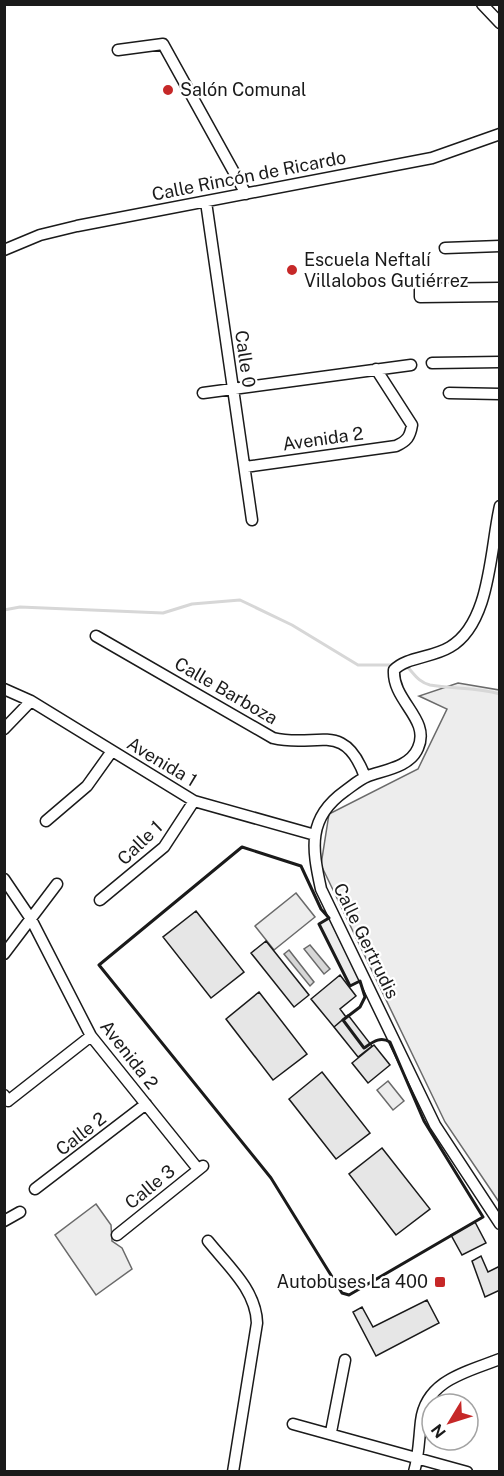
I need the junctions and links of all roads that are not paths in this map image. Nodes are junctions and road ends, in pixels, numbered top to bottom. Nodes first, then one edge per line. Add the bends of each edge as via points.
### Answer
1 (482, 4) edge
2 (500, 23) edge
3 (118, 50) dead end
4 (500, 134) edge
5 (246, 194) junction
6 (206, 202) junction
7 (500, 246) edge
8 (445, 248) dead end
9 (4, 250) edge
10 (500, 288) edge
11 (500, 296) edge
12 (500, 362) edge
13 (432, 363) dead end
14 (411, 365) dead end
15 (376, 369) junction
16 (233, 389) junction
17 (203, 393) dead end
18 (449, 393) dead end
19 (500, 394) edge
20 (245, 467) junction
21 (500, 506) edge
22 (252, 520) dead end
23 (96, 636) dead end
24 (4, 689) edge
25 (31, 701) junction
26 (4, 729) edge
27 (112, 751) junction
28 (365, 777) junction
29 (194, 801) junction
30 (46, 821) dead end
31 (315, 835) junction
32 (4, 879) edge
33 (57, 884) dead end
34 (100, 900) dead end
35 (31, 919) junction
36 (4, 954) edge
37 (91, 1036) junction
38 (6, 1098) edge
39 (146, 1104) junction
40 (201, 1167) joint
41 (35, 1190) dead end
42 (20, 1212) dead end
43 (5, 1221) edge
44 (500, 1224) edge
45 (117, 1235) dead end
46 (208, 1241) dead end
47 (500, 1359) edge
48 (345, 1360) dead end
49 (293, 1424) dead end
50 (332, 1432) junction
51 (418, 1457) junction
52 (233, 1472) edge
53 (414, 1472) edge
54 (467, 1472) edge

1 - 2 street
3 - 5 street via 163,44
4 - 5 street, Calle Rincón de Ricardo via 432,158
5 - 6 street, Calle Rincón de Ricardo
6 - 9 street, Calle Rincón de Ricardo via 77,226 40,235
6 - 16 street, Calle 0
7 - 8 street
10 - 11 street via 420,289 420,297
12 - 13 street
14 - 15 street
15 - 16 street
15 - 20 street, Avenida 2 via 411,425 406,441 396,446
16 - 17 street
16 - 20 street, Calle 0
18 - 19 street
20 - 22 street, Calle 0
21 - 28 street, Calle Gertrudis via 486,582 468,632 445,650 404,662 394,670 395,685 417,720 422,736 418,751 393,769
23 - 28 street, Calle Barboza via 273,738 337,740 358,757
24 - 25 street, Avenida 1
25 - 26 street
25 - 27 street, Avenida 1
27 - 29 street, Avenida 1
27 - 30 street via 87,786
28 - 31 street, Calle Gertrudis via 326,806 318,818
29 - 31 street, Avenida 1
29 - 34 street, Calle 1 via 164,847
31 - 44 street, Calle Gertrudis via 321,888 435,1125
32 - 35 street, Avenida 2
33 - 35 street
35 - 36 street
35 - 37 street, Avenida 2
37 - 38 street
37 - 39 street, Avenida 2
39 - 40 street, Avenida 2
39 - 41 street, Calle 2
40 - 45 street, Calle 3
42 - 43 street
46 - 52 street via 250,1294 257,1311
47 - 51 street via 444,1381 434,1391 421,1419
48 - 50 street
49 - 50 street
50 - 51 street
51 - 53 street
51 - 54 street

